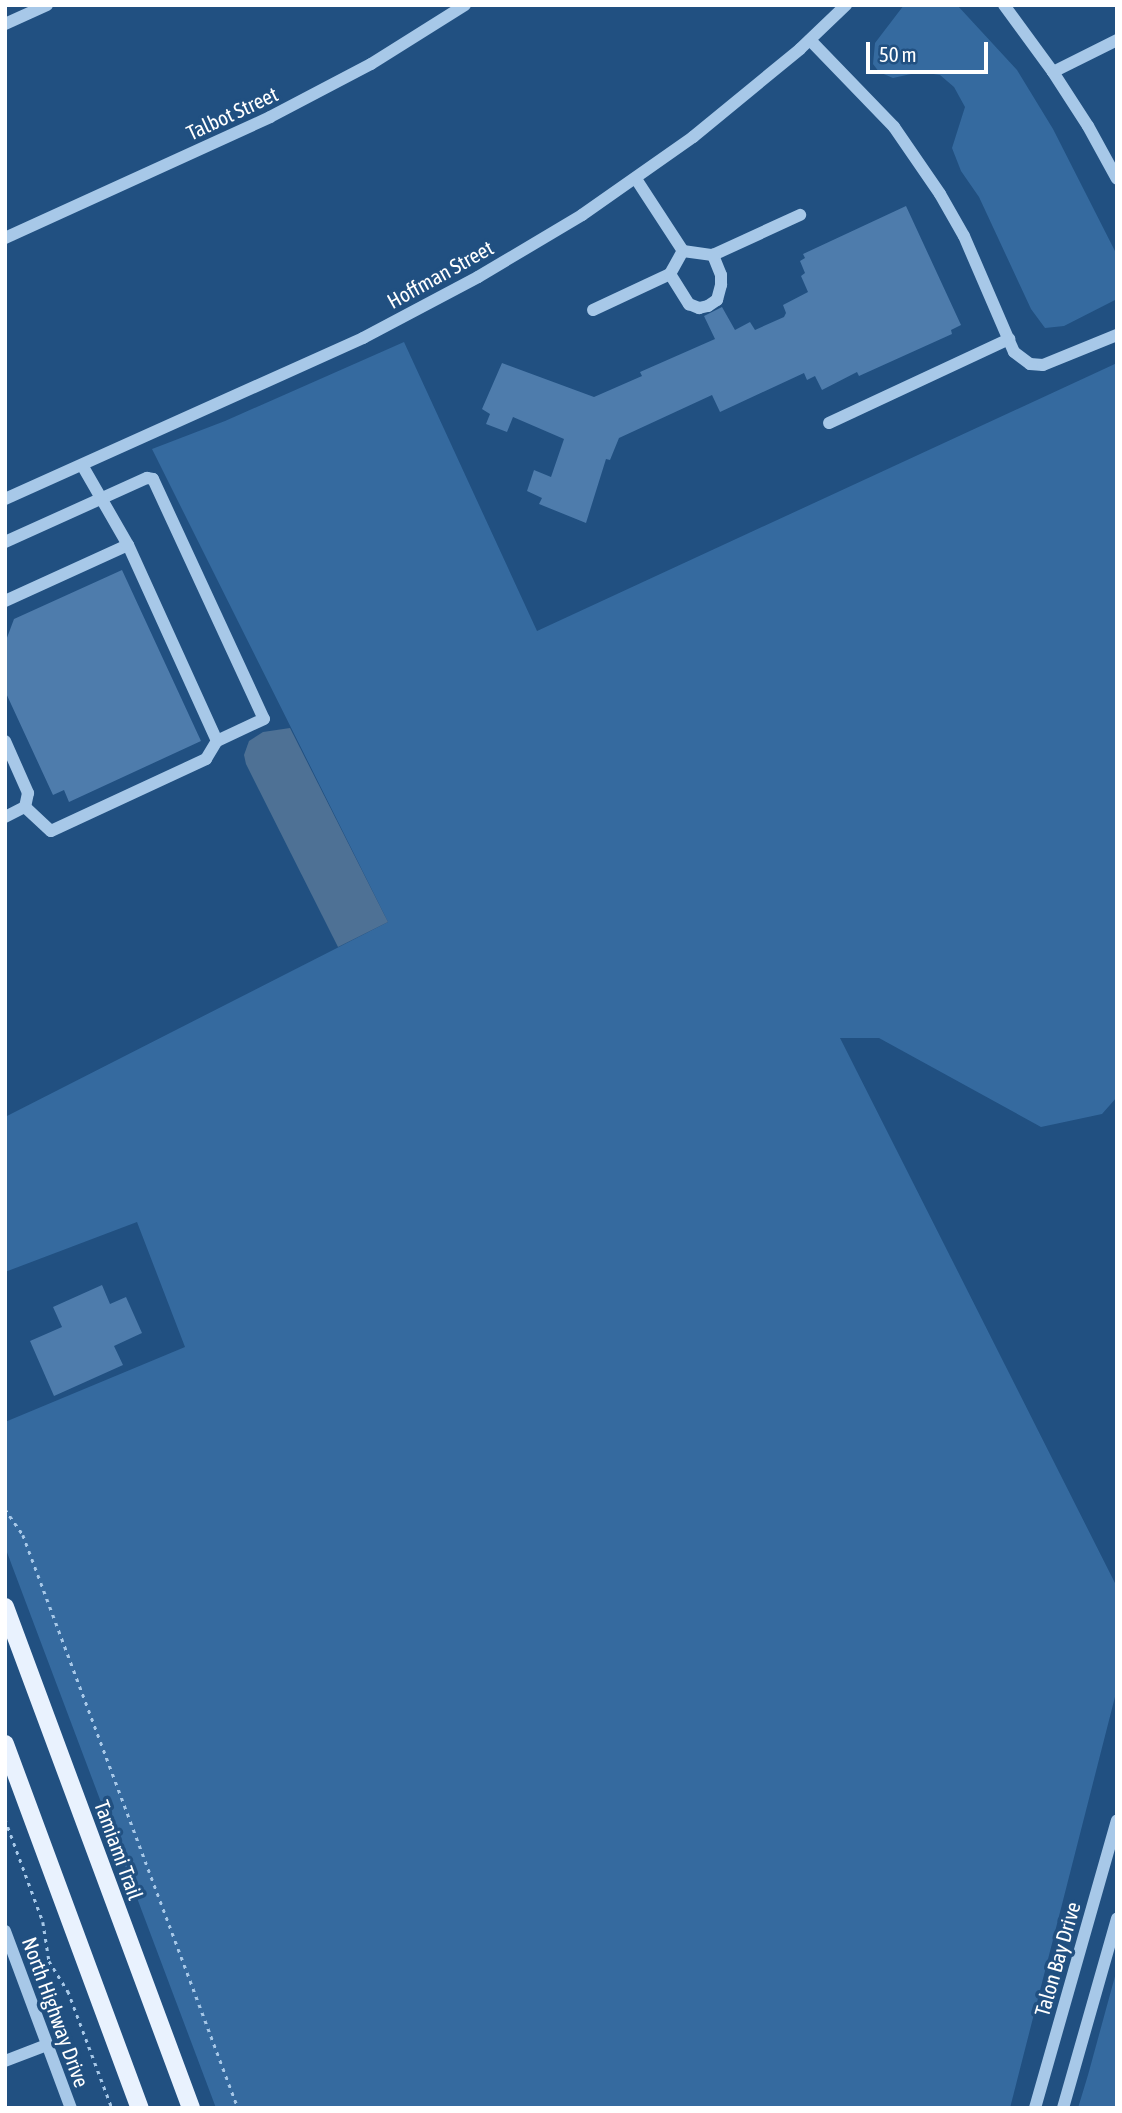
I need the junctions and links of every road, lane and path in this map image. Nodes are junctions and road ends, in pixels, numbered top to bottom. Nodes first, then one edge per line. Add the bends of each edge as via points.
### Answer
1 (47, 5) edge
2 (465, 5) edge
3 (846, 5) edge
4 (1003, 5) edge
5 (5, 24) edge
6 (810, 40) junction
7 (1117, 40) edge
8 (1054, 72) junction
9 (636, 179) junction
10 (1117, 179) edge
11 (800, 215) dead end
12 (5, 238) edge
13 (683, 251) junction
14 (713, 255) junction
15 (670, 274) junction
16 (593, 310) dead end
17 (1117, 335) edge
18 (1009, 340) junction
19 (829, 423) dead end
20 (82, 465) junction
21 (5, 499) edge
22 (101, 500) junction
23 (5, 542) edge
24 (128, 545) junction
25 (5, 601) edge
26 (5, 741) edge
27 (217, 741) junction
28 (25, 807) junction
29 (5, 817) edge
30 (5, 1509) edge
31 (5, 1607) edge
32 (5, 1744) edge
33 (5, 1819) edge
34 (1117, 1820) edge
35 (1117, 1919) edge
36 (5, 1931) edge
37 (47, 2045) junction
38 (5, 2061) edge
39 (71, 2108) edge
40 (112, 2108) edge
41 (140, 2108) edge
42 (191, 2108) edge
43 (238, 2108) edge
44 (1035, 2108) edge
45 (1063, 2108) edge

1 - 5 street
2 - 12 street, Talbot Street via 370,64 270,117
3 - 6 street, Hoffman Street
4 - 8 street
6 - 9 street, Hoffman Street via 736,104
6 - 18 street via 894,127 940,194 964,236
7 - 8 street
8 - 10 street
9 - 13 street
9 - 20 street, Hoffman Street via 478,277 374,332
11 - 14 street
13 - 14 street
13 - 15 street
14 - 15 street via 721,285 717,300 708,306 689,304
15 - 16 street
17 - 18 street via 1043,365 1030,364 1014,352
18 - 19 street
20 - 21 street, Hoffman Street
20 - 22 street
22 - 23 street
22 - 24 street
22 - 27 street via 147,478 157,483 264,719
24 - 25 street
24 - 27 street
26 - 28 street via 28,793
27 - 28 street via 206,759 51,831
28 - 29 street
30 - 43 path via 23,1535
31 - 42 main road, Tamiami Trail
32 - 41 main road
33 - 40 path via 43,1922 49,1961 68,1991
34 - 44 street, Talon Bay Drive
35 - 45 street
36 - 37 street, North Highway Drive
37 - 38 street
37 - 39 street, North Highway Drive

